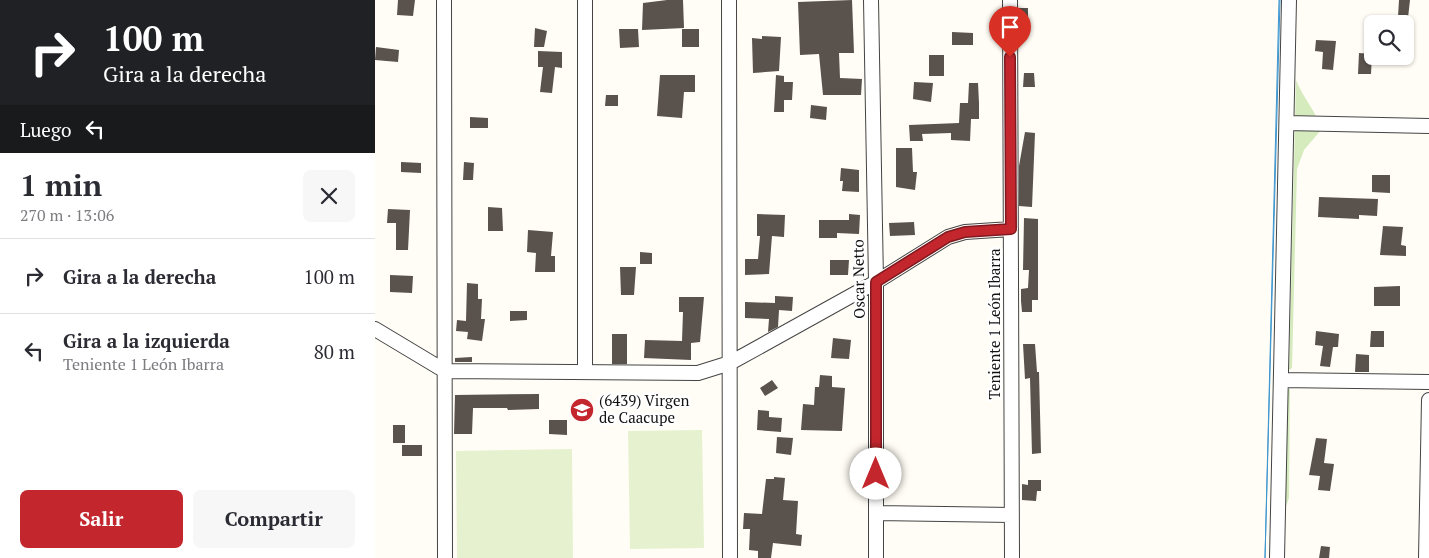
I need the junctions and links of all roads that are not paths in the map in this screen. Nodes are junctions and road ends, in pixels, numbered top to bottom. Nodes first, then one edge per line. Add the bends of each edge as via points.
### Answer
1 (444, 0) edge
2 (585, 0) edge
3 (729, 0) edge
4 (871, 0) edge
5 (1010, 0) edge
6 (1289, 0) edge
7 (1287, 123) junction
8 (1429, 126) edge
9 (1011, 229) junction
10 (876, 282) junction
11 (375, 329) edge
12 (730, 362) junction
13 (445, 372) junction
14 (585, 372) junction
15 (1281, 380) junction
16 (1429, 382) edge
17 (1429, 400) edge
18 (876, 513) junction
19 (1012, 515) junction
20 (445, 558) edge
21 (731, 558) edge
22 (876, 558) edge
23 (1012, 558) edge
24 (1277, 558) edge
25 (1426, 558) edge

1 - 13 street
2 - 14 street
3 - 12 street
4 - 10 street, Oscar Netto
5 - 9 street, Teniente 1 León Ibarra
6 - 7 street
7 - 8 street
7 - 15 street
9 - 10 street via 965,232 948,237
9 - 19 street, Teniente 1 León Ibarra
10 - 12 street
10 - 18 street, Oscar Netto
11 - 13 street
12 - 14 street via 698,372
12 - 21 street
13 - 14 street
13 - 20 street
15 - 16 street
15 - 24 street
17 - 25 street
18 - 19 street
18 - 22 street, Oscar Netto
19 - 23 street, Teniente 1 León Ibarra

